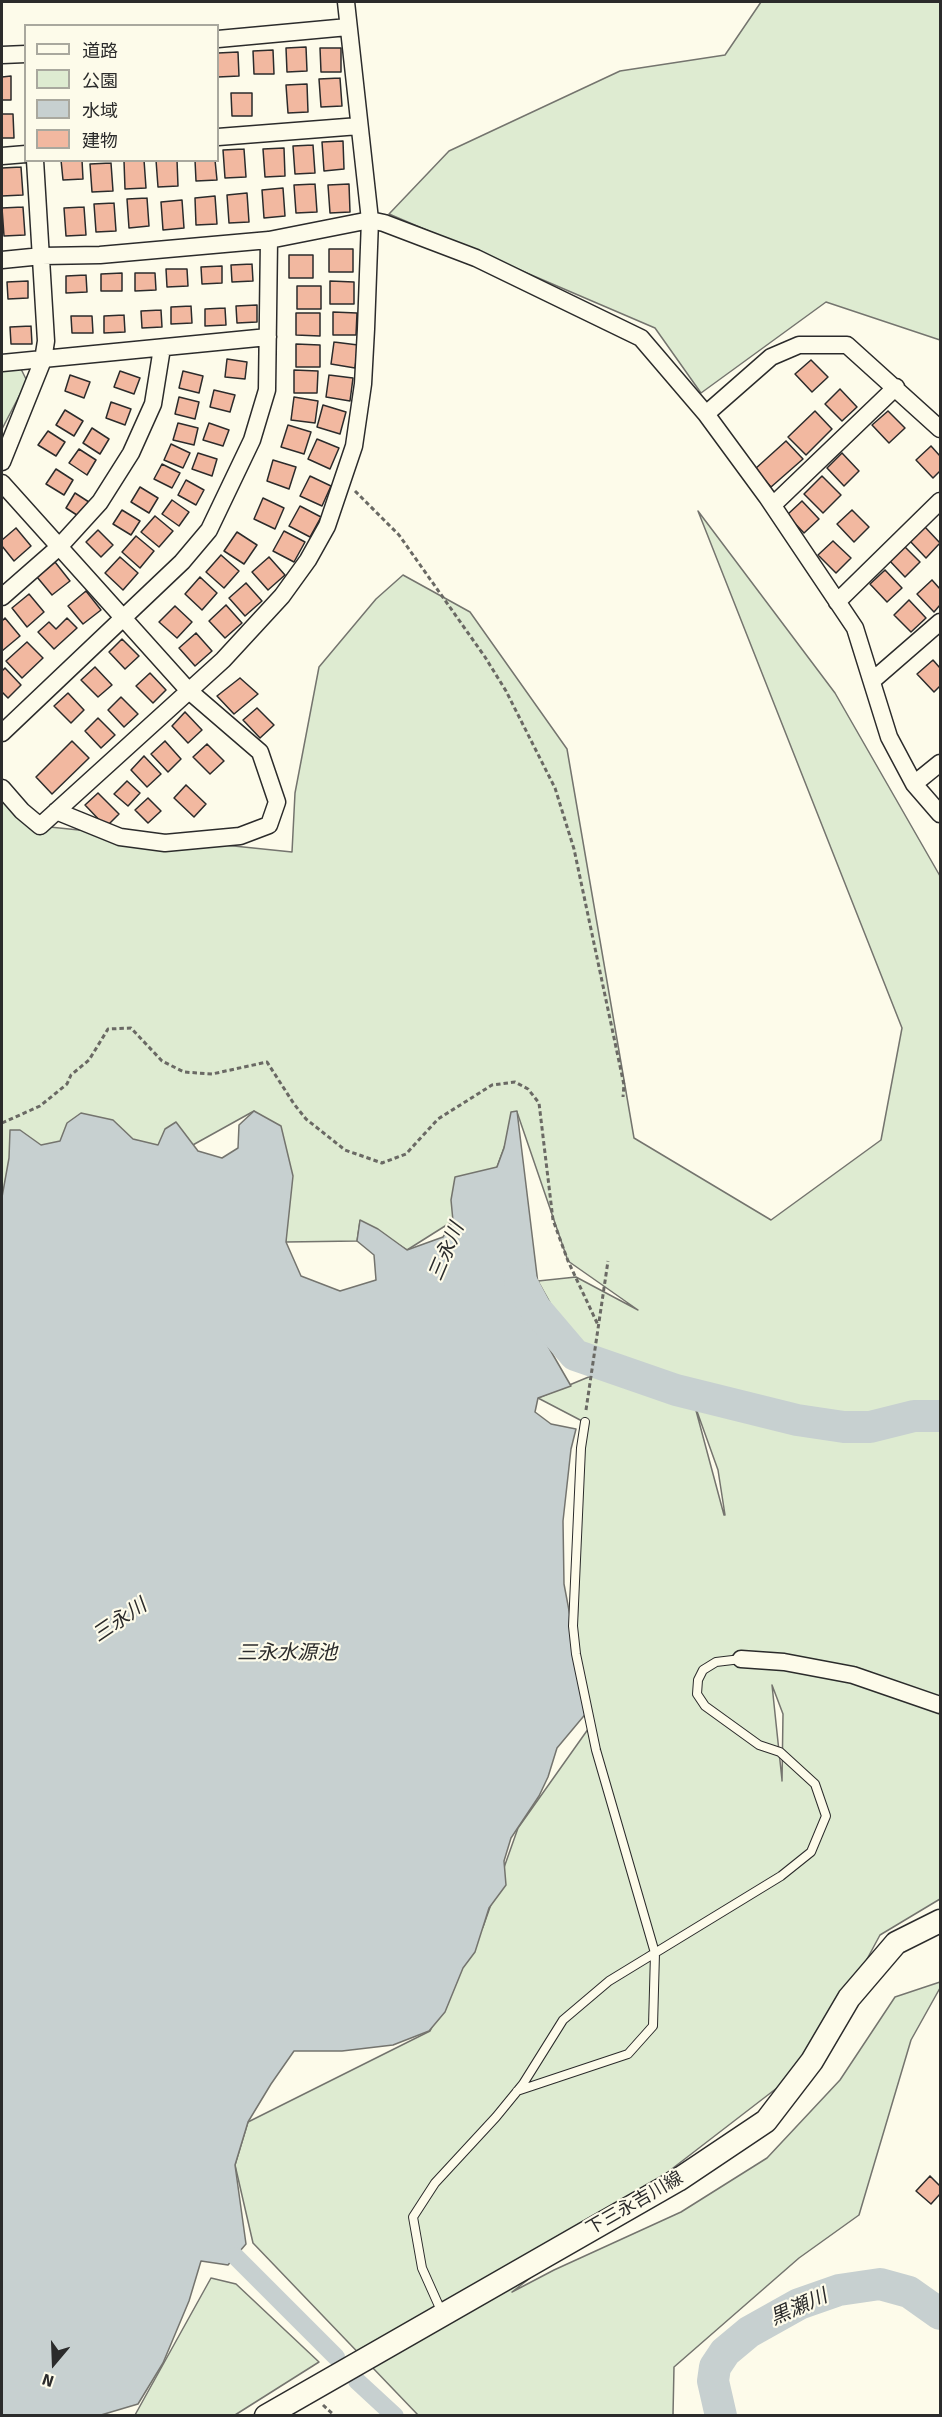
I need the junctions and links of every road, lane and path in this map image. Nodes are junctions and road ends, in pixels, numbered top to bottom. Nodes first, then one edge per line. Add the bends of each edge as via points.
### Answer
1 (346, 2) edge
2 (348, 27) junction
3 (219, 39) edge
4 (24, 54) edge
5 (2, 56) edge
6 (359, 126) junction
7 (219, 137) edge
8 (24, 154) edge
9 (2, 156) edge
10 (35, 162) edge
11 (370, 220) junction
12 (269, 240) junction
13 (42, 256) junction
14 (2, 260) edge
15 (268, 338) junction
16 (162, 348) junction
17 (43, 360) junction
18 (2, 363) edge
19 (896, 387) junction
20 (706, 414) junction
21 (940, 429) edge
22 (2, 462) edge
23 (343, 479) junction
24 (2, 483) edge
25 (940, 501) edge
26 (773, 505) junction
27 (60, 547) junction
28 (2, 597) edge
29 (837, 602) junction
30 (124, 619) junction
31 (940, 622) edge
32 (872, 681) junction
33 (188, 690) junction
34 (2, 733) edge
35 (940, 762) edge
36 (914, 784) junction
37 (2, 788) edge
38 (56, 811) junction
39 (940, 814) edge
40 (623, 1097) dead end
41 (2, 1123) edge
42 (608, 1260) dead end
43 (598, 1325) junction
44 (585, 1422) joint
45 (741, 1659) joint
46 (940, 1705) edge
47 (940, 1921) edge
48 (655, 1953) junction
49 (517, 2091) junction
50 (443, 2315) junction
51 (266, 2415) edge

1 - 2 street
2 - 3 street
2 - 6 street
4 - 5 street
6 - 7 street
6 - 11 street
8 - 9 street
10 - 13 street
11 - 12 street
11 - 20 street via 476,258 641,338
11 - 23 street via 363,384 354,446
12 - 13 street via 100,255
12 - 15 street
13 - 14 street
13 - 17 street via 46,341
15 - 16 street
15 - 30 street via 267,390 252,440 208,530 182,562
16 - 17 street
16 - 27 street via 153,404 131,453 100,502
17 - 18 street
17 - 22 street
19 - 20 street via 847,345 800,345 771,357
19 - 21 street
19 - 26 street
20 - 26 street
23 - 33 street via 327,526 282,596
23 - 40 path via 399,535 484,657 506,691 555,788 574,849 624,1085
24 - 27 street
25 - 29 street
26 - 29 street
27 - 28 street
27 - 30 street
29 - 32 street via 855,628
30 - 33 street
30 - 34 street
31 - 32 street
32 - 36 street via 889,737
33 - 38 street
33 - 38 street via 260,752 277,802 269,825 240,836 165,843 120,837
35 - 36 street
36 - 39 street
37 - 38 street via 40,826
41 - 43 path via 39,1106 67,1084 71,1075 89,1060 108,1029 131,1028 162,1061 184,1072 212,1074 267,1062 306,1119 345,1150 382,1163 406,1154 438,1119 492,1086 514,1082 528,1089 539,1103 553,1220
42 - 43 path
43 - 44 path
44 - 48 lane via 573,1626 576,1654 596,1750
45 - 46 street via 784,1662 853,1675
45 - 48 lane via 716,1662 703,1670 697,1694 705,1706 759,1745 780,1752 815,1784 826,1816 811,1852 804,1858
47 - 50 main road, 下三永吉川線 via 896,1943 849,1998 812,2061 766,2121 678,2180
48 - 49 lane via 609,1981 563,2020
48 - 49 lane via 653,2026 628,2054
49 - 50 lane via 435,2183 413,2217 422,2268
50 - 51 main road, 下三永吉川線

